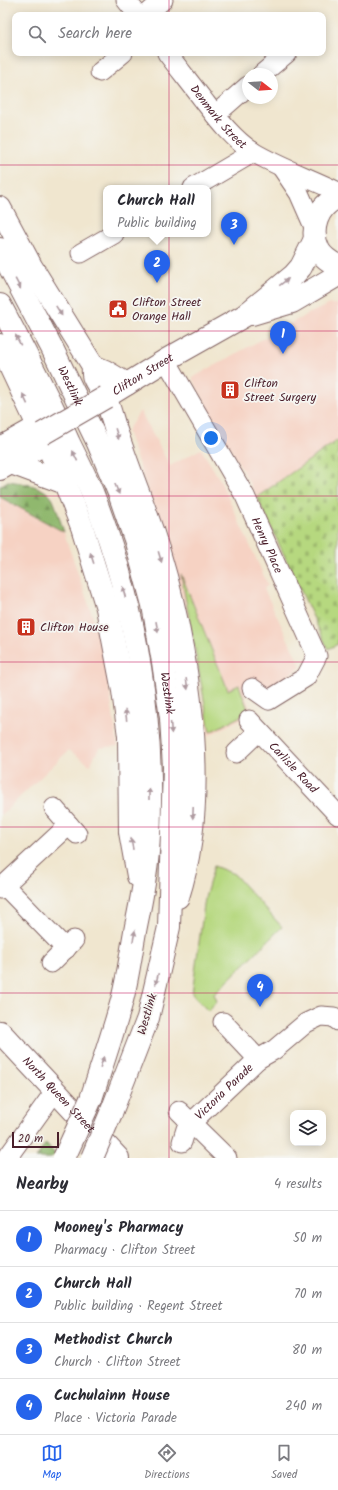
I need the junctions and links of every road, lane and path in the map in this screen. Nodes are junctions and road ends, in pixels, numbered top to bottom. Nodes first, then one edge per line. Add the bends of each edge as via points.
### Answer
1 (126, 0) edge
2 (163, 0) edge
3 (136, 12) edge
4 (149, 12) edge
5 (119, 56) edge
6 (169, 56) edge
7 (283, 56) edge
8 (269, 68) edge
9 (100, 72) dead end
10 (242, 91) edge
11 (215, 115) junction
12 (252, 151) junction
13 (282, 168) junction
14 (198, 185) edge
15 (338, 192) edge
16 (338, 198) edge
17 (0, 208) edge
18 (315, 233) junction
19 (109, 237) edge
20 (0, 249) edge
21 (81, 253) dead end
22 (338, 266) edge
23 (338, 275) edge
24 (0, 305) edge
25 (244, 316) junction
26 (0, 345) edge
27 (166, 360) junction
28 (93, 366) junction
29 (127, 384) junction
30 (106, 397) junction
31 (42, 434) junction
32 (4, 460) edge
33 (65, 483) junction
34 (252, 688) dead end
35 (236, 753) dead end
36 (54, 808) dead end
37 (338, 815) edge
38 (2, 887) edge
39 (142, 896) junction
40 (168, 927) junction
41 (50, 963) dead end
42 (338, 1021) edge
43 (223, 1022) dead end
44 (0, 1032) edge
45 (258, 1059) junction
46 (55, 1091) junction
47 (185, 1117) junction
48 (182, 1142) dead end
49 (8, 1158) edge
50 (64, 1158) edge
51 (92, 1158) edge
52 (118, 1158) edge
53 (226, 1158) edge

1 - 3 street
2 - 4 street
5 - 9 street
6 - 11 street, Denmark Street
7 - 8 street
10 - 11 street
11 - 12 street, Denmark Street via 237,140
12 - 13 street, Denmark Street
12 - 14 street
13 - 15 street, Denmark Street
13 - 18 street, Denmark Street via 299,193
16 - 18 main road, Clifton Street via 324,206 318,216
17 -> 28 main road via 31,266
18 - 22 main road via 319,251 327,260
25 -> 18 main road, Clifton Street via 301,267
19 - 21 street
20 -> 40 main road, Westlink via 98,443 136,542 153,605 169,704 174,767
23 - 25 main road, Clifton Street via 292,302
39 -> 24 main road, Westlink via 148,853 149,767 146,716 132,624 120,574 91,491 47,395
25 - 27 main road, Clifton Street
31 -> 26 main road
27 - 29 main road, Clifton Street
27 - 34 street, Henry Place via 245,496 317,656 306,677 269,700
28 - 29 main road
28 - 30 main road via 93,377
29 - 30 main road, Clifton Street
30 - 31 main road, Clifton Street, bridge
30 -> 40 main road via 165,571 188,691 194,780 192,829 185,877
31 - 32 main road, Clifton Street via 32,430
31 - 33 main road
32 - 33 main road
39 -> 33 main road via 130,832 128,736 117,655 95,568
35 - 37 street, Carlisle Road via 254,725
36 - 38 street via 73,830
38 - 41 street via 70,944
50 -> 39 main road, Westlink, bridge via 91,1099 122,1002
40 -> 51 main road, Westlink, bridge via 148,1018
42 - 45 street, Victoria Parade via 334,1017 321,1016 306,1023 274,1050
43 - 45 street, Victoria Parade
44 - 46 main road, North Queen Street
45 - 47 street, Victoria Parade
46 - 49 street
46 - 52 main road, North Queen Street
47 - 48 street, Victoria Parade via 186,1129
47 - 53 street, Victoria Parade

